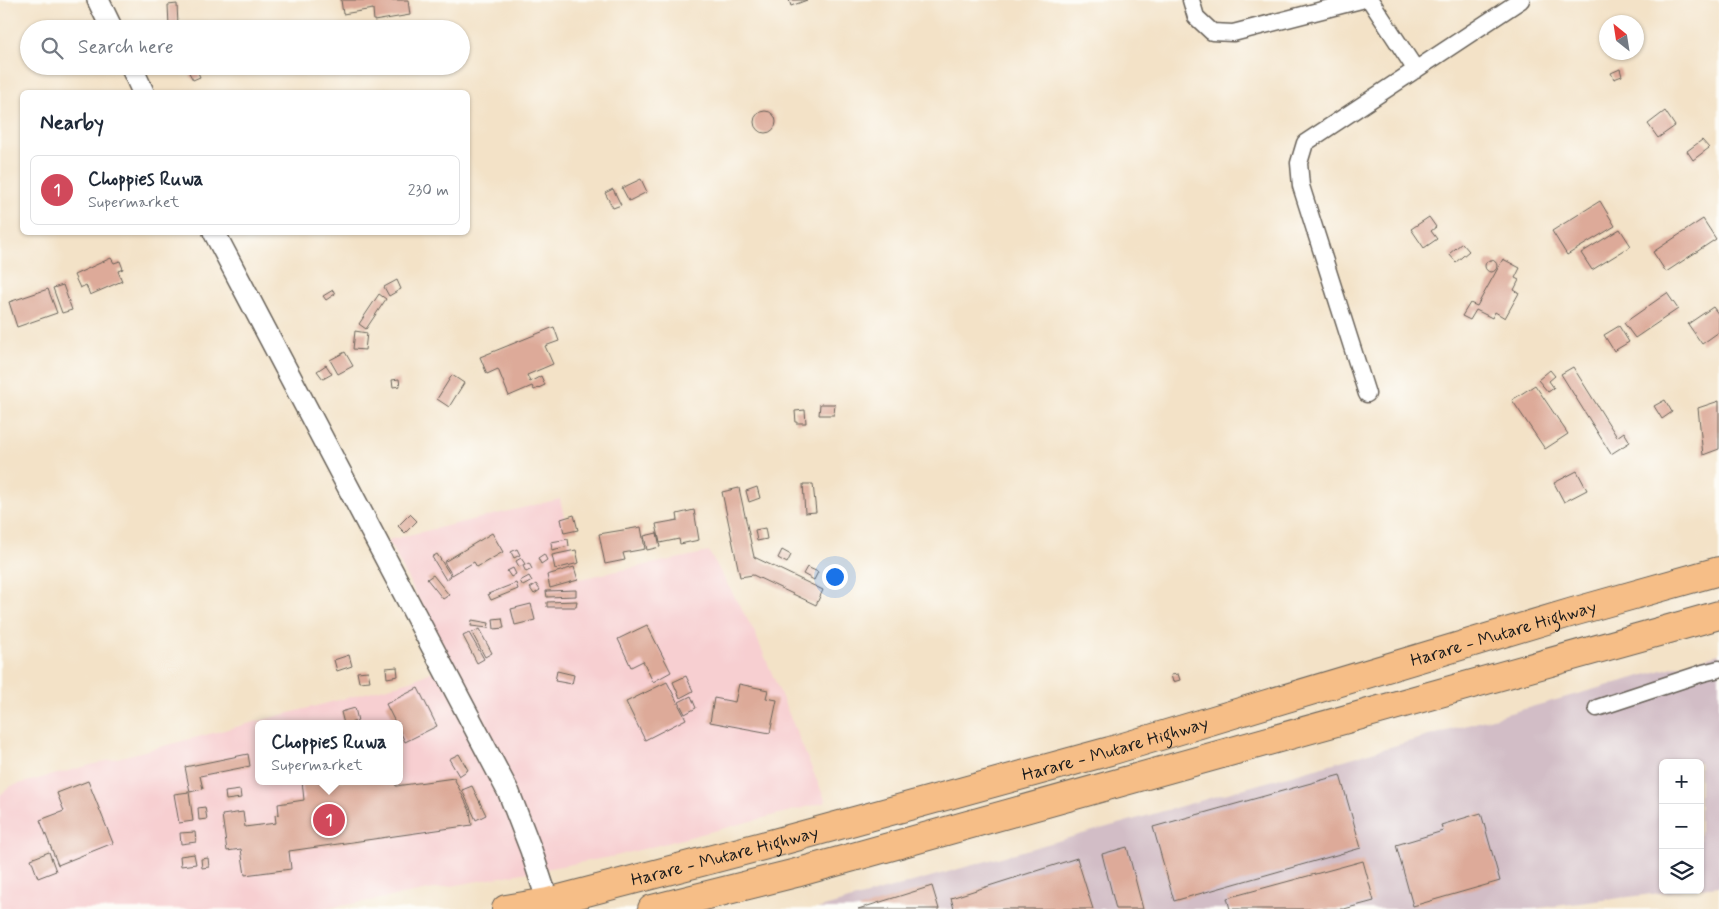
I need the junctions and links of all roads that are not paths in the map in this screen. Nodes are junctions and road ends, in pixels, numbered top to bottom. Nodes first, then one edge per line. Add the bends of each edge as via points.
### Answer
1 (1191, 0) edge
2 (1361, 0) edge
3 (1370, 0) edge
4 (105, 2) edge
5 (1513, 2) edge
6 (110, 20) edge
7 (1416, 70) junction
8 (134, 75) edge
9 (142, 90) edge
10 (216, 235) edge
11 (1367, 394) dead end
12 (1719, 571) edge
13 (1719, 615) edge
14 (1719, 669) edge
15 (1596, 708) dead end
16 (548, 905) edge
17 (506, 909) edge
18 (652, 909) edge

1 - 2 street via 1196,17 1212,32 1234,33
3 - 7 street
4 - 6 street
5 - 7 street
7 - 11 street via 1305,144 1299,163 1301,186
8 - 9 street
10 - 16 street via 509,793
12 - 16 highway, Harare - Mutare Highway via 1110,751
13 - 18 highway, Harare - Mutare Highway via 805,870
14 - 15 street
16 - 17 highway, Harare - Mutare Highway

